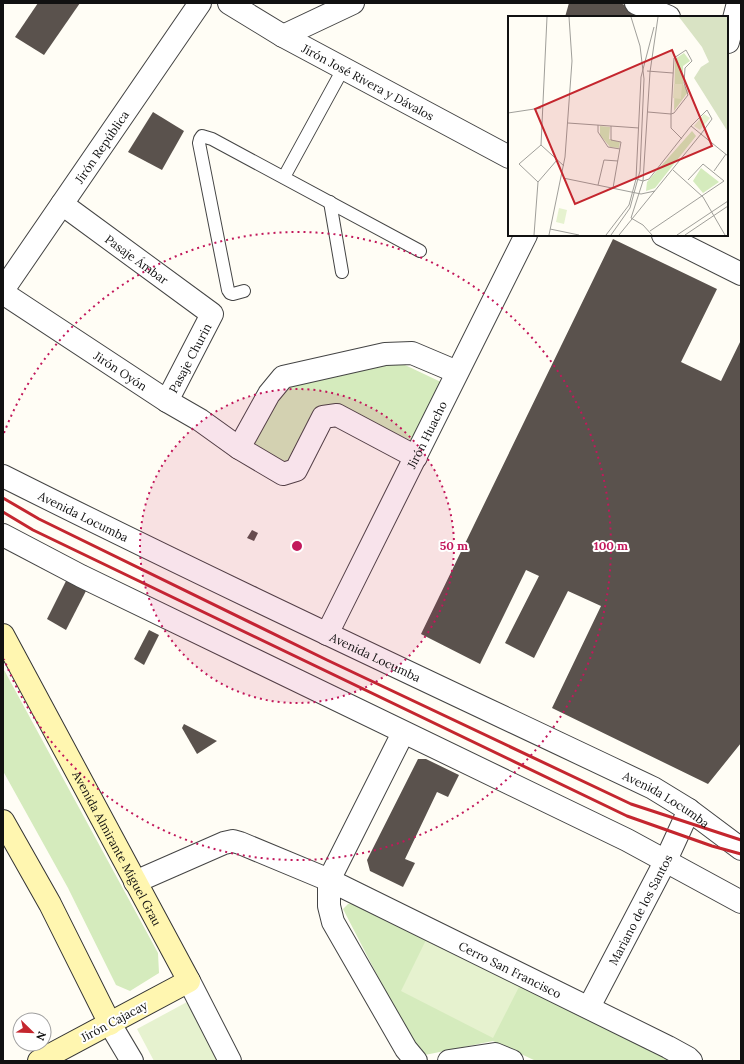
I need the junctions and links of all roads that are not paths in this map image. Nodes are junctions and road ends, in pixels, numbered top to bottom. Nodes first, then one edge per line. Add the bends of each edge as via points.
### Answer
1 (200, 3) edge
2 (229, 3) edge
3 (636, 3) edge
4 (738, 3) edge
5 (347, 4) edge
6 (667, 16) edge
7 (283, 36) junction
8 (732, 44) edge
9 (343, 68) junction
10 (508, 156) edge
11 (284, 177) junction
12 (330, 202) junction
13 (62, 204) junction
14 (525, 236) edge
15 (665, 236) edge
16 (420, 251) dead end
17 (342, 272) dead end
18 (741, 274) edge
19 (3, 290) edge
20 (244, 291) dead end
21 (3, 293) edge
22 (212, 314) joint
23 (457, 372) junction
24 (168, 401) junction
25 (239, 448) junction
26 (416, 457) junction
27 (3, 476) edge
28 (3, 535) edge
29 (326, 634) junction
30 (3, 635) edge
31 (403, 733) junction
32 (689, 810) junction
33 (3, 821) edge
34 (741, 849) edge
35 (666, 860) junction
36 (328, 880) junction
37 (135, 882) junction
38 (741, 902) edge
39 (190, 982) junction
40 (589, 1007) junction
41 (110, 1024) junction
42 (39, 1061) edge
43 (132, 1061) edge
44 (230, 1061) edge
45 (416, 1061) edge
46 (449, 1061) edge
47 (512, 1061) edge
48 (691, 1061) edge

1 - 13 street, Jirón República
2 - 7 street, Jirón José Rivera y Dávalos
3 - 6 street
4 - 8 street
5 - 7 street
7 - 9 street, Jirón José Rivera y Dávalos
9 - 10 street, Jirón José Rivera y Dávalos
9 - 11 lane
11 - 12 lane
11 - 20 lane via 206,136 200,139 228,290 233,294
12 - 16 lane
12 - 17 lane
13 - 19 street, Jirón República
13 - 22 street, Pasaje Ámbar
14 - 23 street, Jirón Huacho
15 - 18 street
21 - 24 street, Jirón Oyón
22 - 24 street, Pasaje Churin
23 - 25 street via 412,353 385,354 283,377 269,394
23 - 26 street, Jirón Huacho
24 - 25 street, Jirón Oyón
25 - 26 street, Jirón Oyón via 283,474 296,470 323,417 337,415
26 - 29 street, Jirón Huacho
27 - 29 street, Avenida Locumba
28 - 31 street via 81,576
29 - 32 street, Avenida Locumba via 653,788
30 - 37 main road, Avenida Almirante Miguel Grau
31 - 35 street
31 - 36 street
32 - 34 street, Avenida Locumba
32 - 35 street, Mariano de los Santos
33 - 41 main road via 50,904
35 - 38 street
35 - 40 street, Mariano de los Santos
36 - 37 street, Cerro San Francisco via 233,841
36 - 40 street, Cerro San Francisco
36 - 45 street via 329,906 333,922 406,1049
37 - 39 main road, Avenida Almirante Miguel Grau
39 - 41 main road, Jirón Cajacay
39 - 44 street, Avenida Almirante Miguel Grau
40 - 48 street, Cerro San Francisco
41 - 42 main road, Jirón Cajacay
41 - 43 street
46 - 47 street via 495,1054

